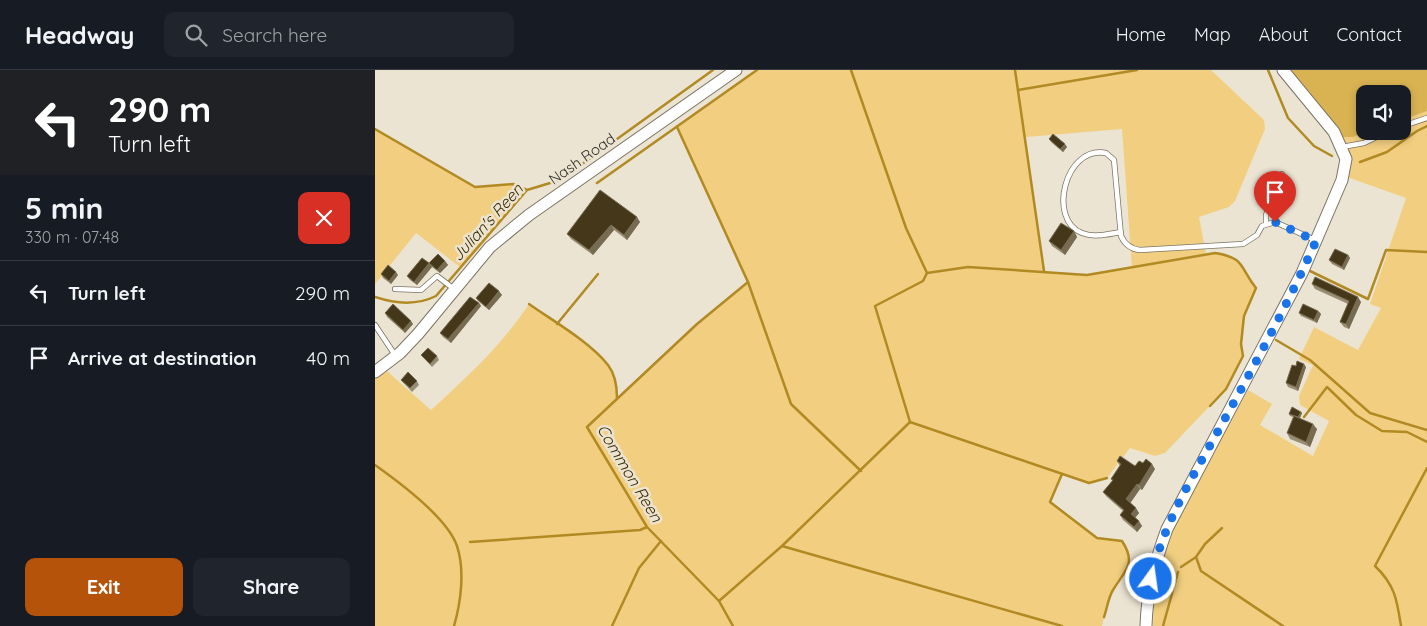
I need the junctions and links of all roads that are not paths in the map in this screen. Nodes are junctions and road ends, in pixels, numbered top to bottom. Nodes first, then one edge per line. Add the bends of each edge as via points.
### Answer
1 (736, 70) edge
2 (1283, 70) edge
3 (1427, 118) edge
4 (1411, 123) edge
5 (1370, 140) edge
6 (1342, 147) junction
7 (1282, 174) dead end
8 (1266, 224) junction
9 (1121, 232) junction
10 (1316, 241) junction
11 (452, 288) junction
12 (395, 289) dead end
13 (375, 325) edge
14 (395, 356) junction
15 (375, 372) edge
16 (1146, 626) edge

1 - 11 street, Nash Road via 529,215 490,247
2 - 6 street via 1334,132
3 - 4 lane
5 - 6 lane
6 - 10 street via 1345,159 1342,180
7 - 8 lane via 1266,215
8 - 9 lane via 1243,244 1140,250 1128,246
8 - 10 lane via 1275,222
9 - 9 lane via 1114,160 1106,153 1092,154 1069,171 1064,195 1066,214 1072,225 1083,233 1096,236
10 - 16 street via 1273,330 1188,484 1167,529 1155,560 1147,598
11 - 12 lane via 437,276 421,290
11 - 14 street, Nash Road via 418,334
13 - 14 lane
14 - 15 street, Nash Road

